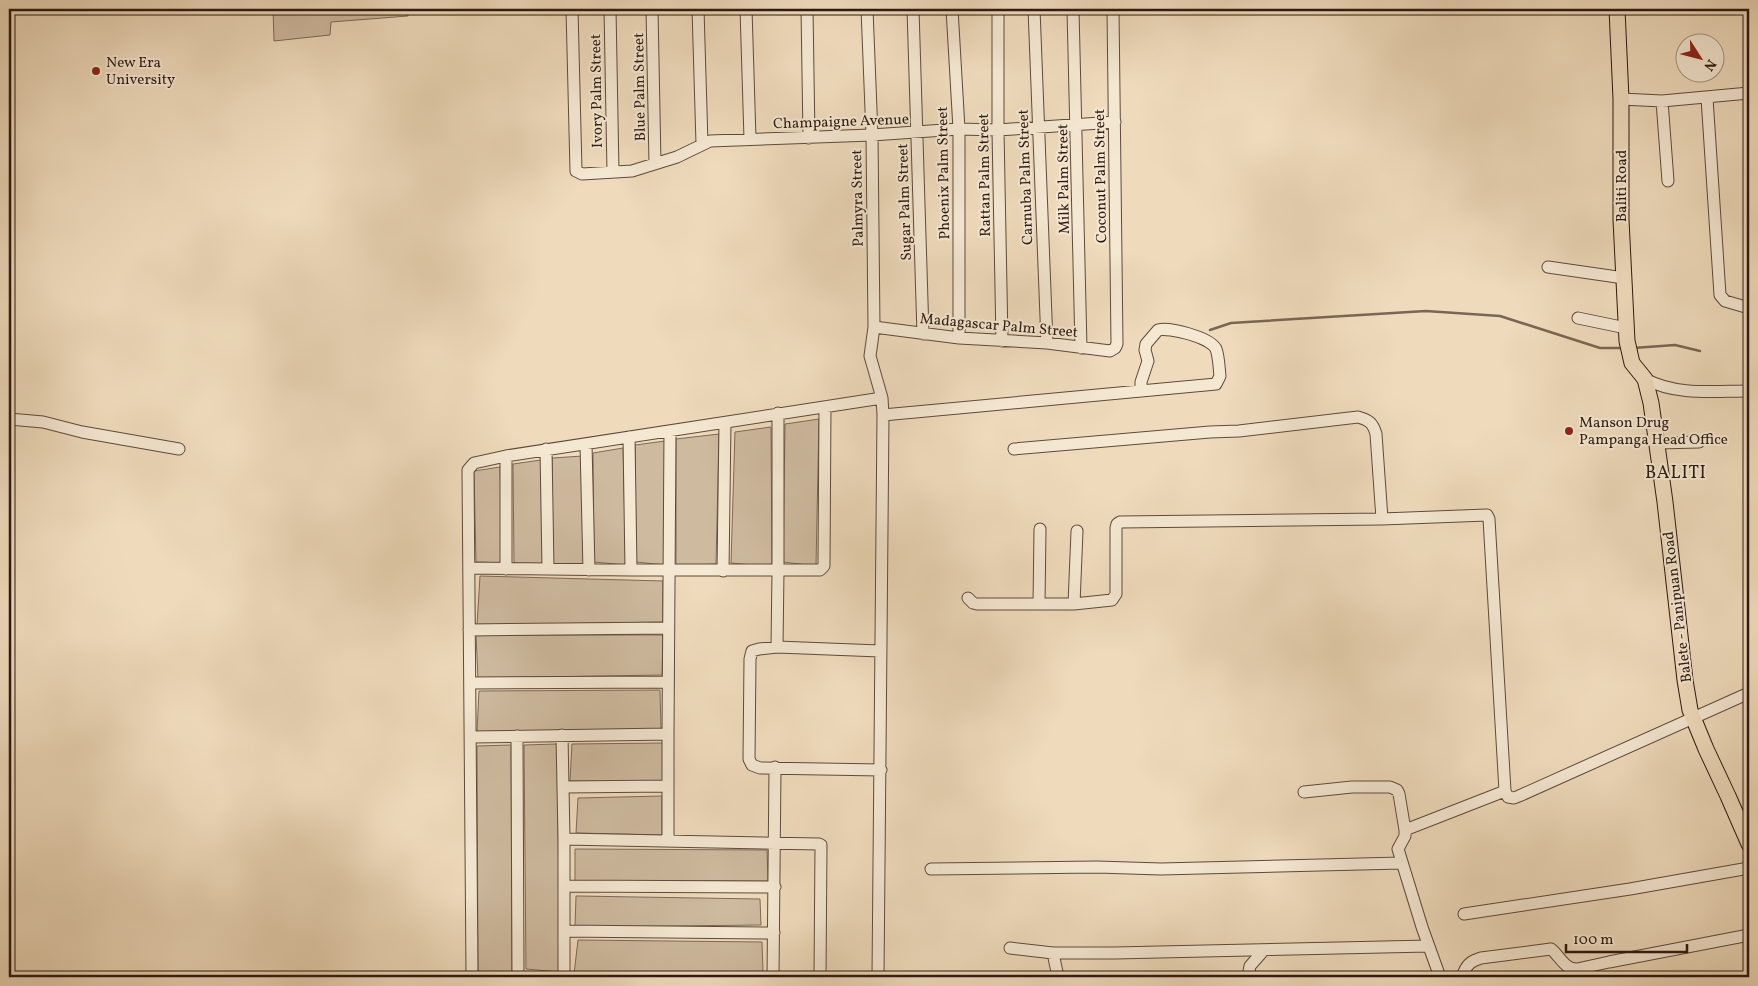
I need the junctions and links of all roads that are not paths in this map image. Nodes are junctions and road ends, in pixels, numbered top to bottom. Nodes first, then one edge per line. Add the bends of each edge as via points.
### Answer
1 (572, 9) edge
2 (610, 9) edge
3 (652, 9) edge
4 (698, 9) edge
5 (746, 9) edge
6 (807, 9) edge
7 (867, 9) edge
8 (913, 9) edge
9 (952, 9) edge
10 (998, 9) edge
11 (1034, 9) edge
12 (1073, 9) edge
13 (1113, 9) edge
14 (1617, 9) edge
15 (1749, 93) edge
16 (1707, 98) junction
17 (1621, 99) junction
18 (1662, 100) junction
19 (1115, 122) junction
20 (1077, 126) junction
21 (1038, 128) junction
22 (958, 129) junction
23 (998, 130) junction
24 (918, 132) junction
25 (872, 135) junction
26 (809, 138) junction
27 (750, 139) junction
28 (702, 144) junction
29 (655, 164) junction
30 (613, 172) junction
31 (1668, 181) dead end
32 (1548, 267) dead end
33 (1624, 278) junction
34 (1749, 308) edge
35 (1578, 318) dead end
36 (874, 327) junction
37 (923, 334) junction
38 (1626, 334) junction
39 (959, 338) junction
40 (1002, 340) junction
41 (1047, 343) junction
42 (1117, 344) joint
43 (1081, 348) junction
44 (1631, 360) joint
45 (1645, 379) junction
46 (1141, 390) junction
47 (1749, 391) edge
48 (882, 398) junction
49 (825, 407) junction
50 (778, 414) junction
51 (883, 415) junction
52 (9, 419) edge
53 (725, 423) junction
54 (670, 432) junction
55 (629, 437) junction
56 (1699, 442) dead end
57 (586, 444) junction
58 (1657, 444) junction
59 (179, 449) dead end
60 (546, 449) junction
61 (1014, 449) dead end
62 (506, 456) junction
63 (1382, 519) junction
64 (1040, 529) dead end
65 (1077, 531) dead end
66 (469, 568) junction
67 (506, 569) junction
68 (548, 569) junction
69 (589, 570) junction
70 (630, 570) junction
71 (669, 570) junction
72 (722, 571) junction
73 (778, 571) junction
74 (968, 598) dead end
75 (1039, 604) junction
76 (1074, 604) junction
77 (668, 628) junction
78 (469, 630) junction
79 (777, 647) junction
80 (880, 651) junction
81 (668, 682) junction
82 (470, 683) junction
83 (1749, 693) edge
84 (1692, 718) junction
85 (668, 734) junction
86 (562, 735) junction
87 (517, 736) junction
88 (471, 737) junction
89 (775, 767) junction
90 (881, 770) junction
91 (668, 786) junction
92 (563, 787) junction
93 (1504, 791) junction
94 (1304, 792) dead end
95 (1404, 830) junction
96 (564, 839) junction
97 (668, 841) junction
98 (775, 842) junction
99 (1749, 844) edge
100 (1401, 863) junction
101 (1749, 868) edge
102 (931, 870) dead end
103 (564, 886) junction
104 (775, 887) junction
105 (1464, 914) dead end
106 (564, 931) junction
107 (774, 933) junction
108 (1749, 935) edge
109 (1428, 946) junction
110 (1010, 948) dead end
111 (1264, 950) junction
112 (1053, 952) junction
113 (1464, 972) dead end
114 (474, 977) edge
115 (518, 977) edge
116 (564, 977) edge
117 (773, 977) edge
118 (820, 977) edge
119 (878, 977) edge
120 (1058, 977) edge
121 (1248, 977) edge
122 (1440, 977) edge

1 - 30 street, Champaigne Avenue via 576,171 582,174
2 - 30 street, Ivory Palm Street
3 - 29 street, Blue Palm Street
4 - 28 street
5 - 27 street
6 - 26 street
7 - 25 street, Palmyra Street
8 - 24 street, Sugar Palm Street
9 - 22 street, Phoenix Palm Street
10 - 23 street, Rattan Palm Street
11 - 21 street, Carnuba Palm Street
12 - 20 street, Milk Palm Street
13 - 19 street, Coconut Palm Street
14 - 17 main road, Baliti Road
15 - 16 street
16 - 18 street
16 - 34 street via 1720,295 1725,301
17 - 18 street
17 - 33 main road, Baliti Road
18 - 31 street
19 - 20 street, Champaigne Avenue
19 - 42 street, Coconut Palm Street
20 - 21 street, Champaigne Avenue
20 - 43 street, Milk Palm Street
21 - 23 street, Champaigne Avenue
21 - 41 street, Carnuba Palm Street
22 - 23 street, Champaigne Avenue
22 - 24 street, Champaigne Avenue
22 - 39 street, Phoenix Palm Street
23 - 40 street, Rattan Palm Street
24 - 25 street, Champaigne Avenue
24 - 37 street, Sugar Palm Street
25 - 26 street, Champaigne Avenue
25 - 36 street, Palmyra Street
26 - 27 street, Champaigne Avenue
27 - 28 street, Champaigne Avenue
28 - 29 street, Champaigne Avenue
29 - 30 street, Champaigne Avenue
32 - 33 street
33 - 38 main road, Baliti Road
35 - 38 street
36 - 37 street, Madagascar Palm Street
36 - 48 street, Palmyra Street via 870,356
37 - 39 street, Madagascar Palm Street
38 - 44 main road, Baliti Road
39 - 40 street, Madagascar Palm Street
40 - 41 street, Madagascar Palm Street
41 - 43 street, Madagascar Palm Street
42 - 43 street, Madagascar Palm Street via 1110,351
44 - 45 main road, Balete - Panipuan Road
45 - 47 street via 1676,390
45 - 58 main road, Balete - Panipuan Road
46 - 46 street via 1216,384 1220,376 1216,349 1209,342 1193,336 1158,330 1146,344 1148,361
46 - 51 street
48 - 49 street
48 - 51 street, Palmyra Street
49 - 50 street
49 - 73 street via 824,566 820,570
50 - 53 street
50 - 73 street
51 - 80 street, Palmyra Street
52 - 59 street via 43,422
53 - 54 street
53 - 72 street
54 - 55 street
54 - 71 street
55 - 57 street
55 - 70 street
56 - 58 street
57 - 60 street
57 - 69 street
58 - 84 main road, Balete - Panipuan Road
60 - 62 street
60 - 68 street
61 - 63 street via 1239,431 1358,417 1371,423 1376,434
62 - 66 street via 474,463 468,470
62 - 67 street
63 - 76 street via 1120,522 1116,528 1114,597 1112,600
63 - 93 street via 1489,517
64 - 75 street
65 - 76 street
66 - 67 street
66 - 78 street
67 - 68 street
68 - 69 street
69 - 70 street
70 - 71 street
71 - 72 street
71 - 77 street
72 - 73 street
73 - 79 street
74 - 75 street via 973,603 983,604
75 - 76 street
77 - 78 street
77 - 81 street
78 - 82 street
79 - 80 street
79 - 89 street via 752,651 750,659 750,759 752,765 760,768
80 - 90 street, Palmyra Street
81 - 82 street
81 - 85 street
82 - 88 street
83 - 84 street
84 - 93 street via 1519,796 1510,798
84 - 99 main road, Balete - Panipuan Road
85 - 86 street
85 - 91 street
86 - 87 street
86 - 92 street
87 - 88 street
87 - 115 street
88 - 114 street
89 - 90 street
89 - 98 street
90 - 119 street, Palmyra Street
91 - 92 street
91 - 97 street
92 - 96 street
93 - 95 street
94 - 95 street via 1390,787 1399,794
95 - 100 street via 1405,836 1398,849
96 - 97 street
96 - 103 street
97 - 98 street
98 - 104 street
98 - 118 street via 815,842 821,845
100 - 102 street
100 - 109 street
101 - 105 street
103 - 104 street
103 - 106 street
104 - 107 street
106 - 107 street
106 - 116 street
107 - 117 street
108 - 113 street via 1577,969 1567,966 1551,949 1473,961
109 - 111 street
109 - 122 street
110 - 112 street
111 - 112 street
111 - 121 street via 1250,966
112 - 120 street

